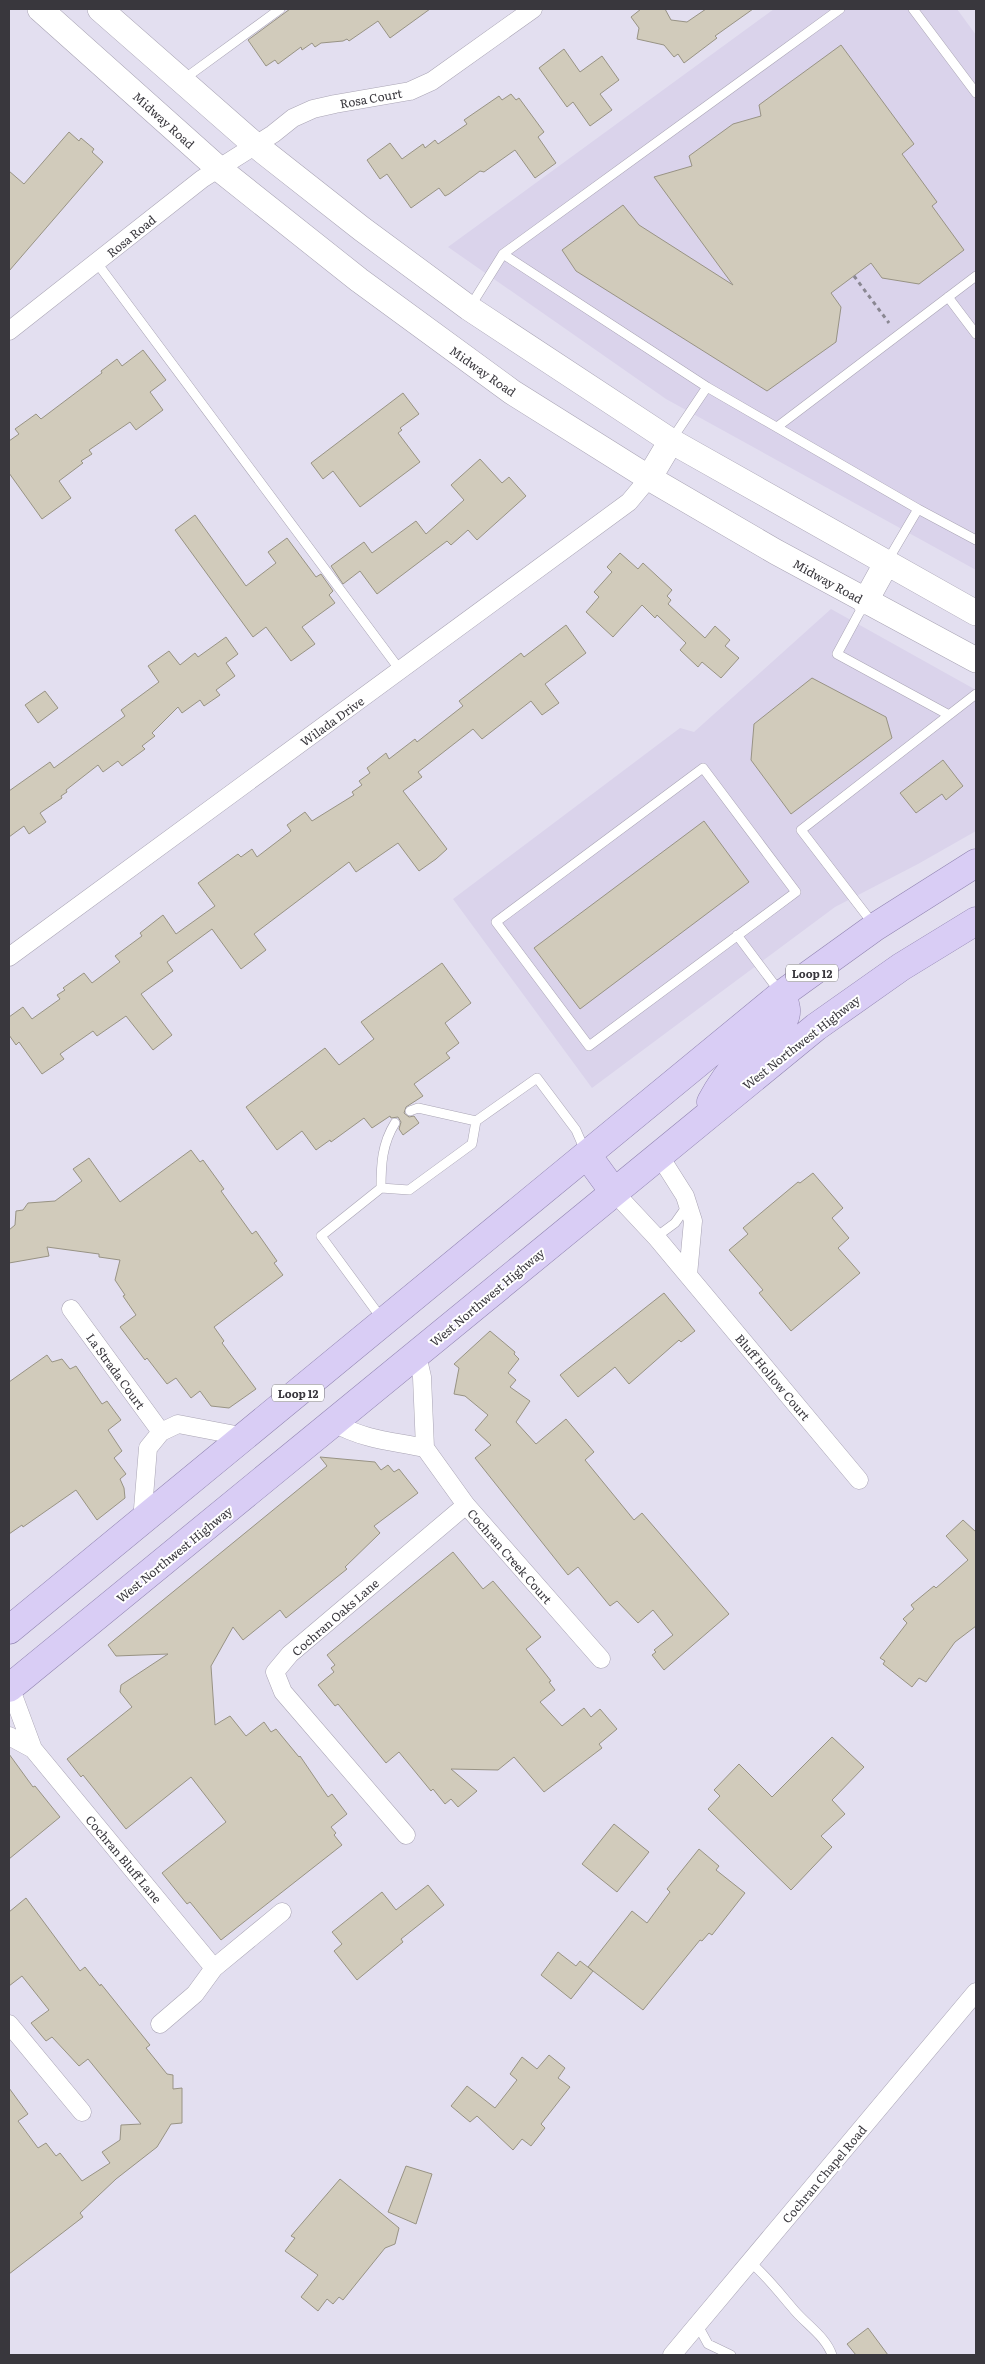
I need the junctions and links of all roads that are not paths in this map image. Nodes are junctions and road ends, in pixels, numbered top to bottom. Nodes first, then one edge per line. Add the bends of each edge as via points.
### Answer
1 (40, 9) edge
2 (100, 9) edge
3 (280, 9) edge
4 (533, 9) edge
5 (840, 9) edge
6 (914, 9) edge
7 (182, 80) junction
8 (976, 93) edge
9 (254, 144) junction
10 (218, 168) junction
11 (503, 254) junction
12 (98, 263) junction
13 (976, 276) edge
14 (948, 297) junction
15 (469, 308) junction
16 (12, 325) edge
17 (976, 334) edge
18 (706, 386) junction
19 (777, 427) junction
20 (671, 441) junction
21 (650, 478) junction
22 (918, 509) junction
23 (976, 540) edge
24 (887, 562) junction
25 (865, 602) junction
26 (976, 614) edge
27 (976, 660) edge
28 (400, 670) junction
29 (976, 694) edge
30 (949, 715) junction
31 (976, 863) edge
32 (976, 921) edge
33 (876, 927) junction
34 (738, 935) junction
35 (9, 957) edge
36 (782, 994) junction
37 (410, 1112) dead end
38 (476, 1121) junction
39 (701, 1121) junction
40 (395, 1123) dead end
41 (587, 1155) junction
42 (659, 1155) junction
43 (381, 1188) junction
44 (614, 1192) junction
45 (688, 1204) junction
46 (656, 1237) junction
47 (688, 1275) junction
48 (71, 1309) dead end
49 (383, 1321) junction
50 (417, 1355) junction
51 (334, 1423) junction
52 (161, 1432) junction
53 (246, 1437) junction
54 (425, 1448) junction
55 (859, 1480) dead end
56 (466, 1505) junction
57 (142, 1521) junction
58 (9, 1630) edge
59 (601, 1659) dead end
60 (10, 1688) edge
61 (23, 1723) junction
62 (9, 1736) edge
63 (33, 1749) junction
64 (406, 1835) dead end
65 (282, 1912) dead end
66 (214, 1968) junction
67 (976, 1992) edge
68 (9, 2024) edge
69 (160, 2024) dead end
70 (82, 2112) dead end
71 (750, 2262) junction
72 (698, 2324) junction
73 (672, 2355) edge
74 (731, 2355) edge
75 (832, 2355) edge

1 - 10 main road, Midway Road
2 - 7 main road
3 - 7 lane
4 - 9 street, Rosa Court via 432,81 410,92 313,109
5 - 11 lane
6 - 8 lane
7 - 9 main road
9 - 10 street, Rosa Road
9 - 15 main road
10 - 12 street, Rosa Road
10 - 21 main road, Midway Road via 434,336 512,392
11 - 15 lane
11 - 18 lane
12 - 16 street, Rosa Road
12 - 28 lane
13 - 14 lane
14 - 17 lane
14 - 19 lane
15 - 20 main road
18 - 19 lane
18 - 20 lane
19 - 22 lane
20 - 21 main road
20 - 24 main road
21 - 25 main road, Midway Road
21 - 28 street, Wilada Drive via 629,502
22 - 23 lane
22 - 24 lane
24 - 25 main road
24 - 26 main road
25 - 27 main road, Midway Road
25 - 30 lane via 837,654
28 - 35 street, Wilada Drive
29 - 30 lane
30 - 33 lane via 801,830
31 - 33 main road, Loop 12
32 - 39 main road, West Northwest Highway via 902,967 816,1027
33 - 36 main road, Loop 12
34 - 34 lane via 589,1046 496,922 703,768 796,892
34 - 36 lane
36 - 39 main road via 785,1019 744,1056 726,1078
36 - 41 main road, Loop 12
37 - 38 lane via 418,1108
38 - 41 lane via 537,1078 576,1130
38 - 43 lane via 472,1144 409,1190
39 - 42 main road, West Northwest Highway
40 - 43 lane via 387,1136 382,1156
41 - 44 main road
41 - 49 main road, Loop 12
42 - 44 main road, West Northwest Highway
42 - 45 street
43 - 49 lane via 321,1236
44 - 46 street, Bluff Hollow Court
44 - 50 main road, West Northwest Highway
45 - 46 lane via 675,1223
45 - 47 street via 694,1221
46 - 47 street, Bluff Hollow Court
47 - 55 street, Bluff Hollow Court
48 - 52 street, La Strada Court
49 - 53 main road, Loop 12
50 - 51 main road, West Northwest Highway
50 - 54 street via 422,1377
51 - 54 street via 372,1439
51 - 60 main road, West Northwest Highway
52 - 53 street via 178,1424
52 - 57 street via 148,1448
53 - 57 main road, Loop 12
54 - 56 street, Cochran Creek Court
56 - 59 street, Cochran Creek Court
56 - 64 street, Cochran Oaks Lane via 290,1654 275,1672 283,1692
57 - 58 main road, Loop 12
60 - 61 street, Cochran Bluff Lane
61 - 62 lane
61 - 63 street, Cochran Bluff Lane
62 - 63 street, Cochran Bluff Lane
63 - 66 street, Cochran Bluff Lane
65 - 66 street
66 - 69 street via 195,1994
67 - 71 street, Cochran Chapel Road
68 - 70 street
71 - 72 street, Cochran Chapel Road
71 - 75 lane via 829,2346
72 - 73 street, Cochran Chapel Road
72 - 74 lane via 708,2344

